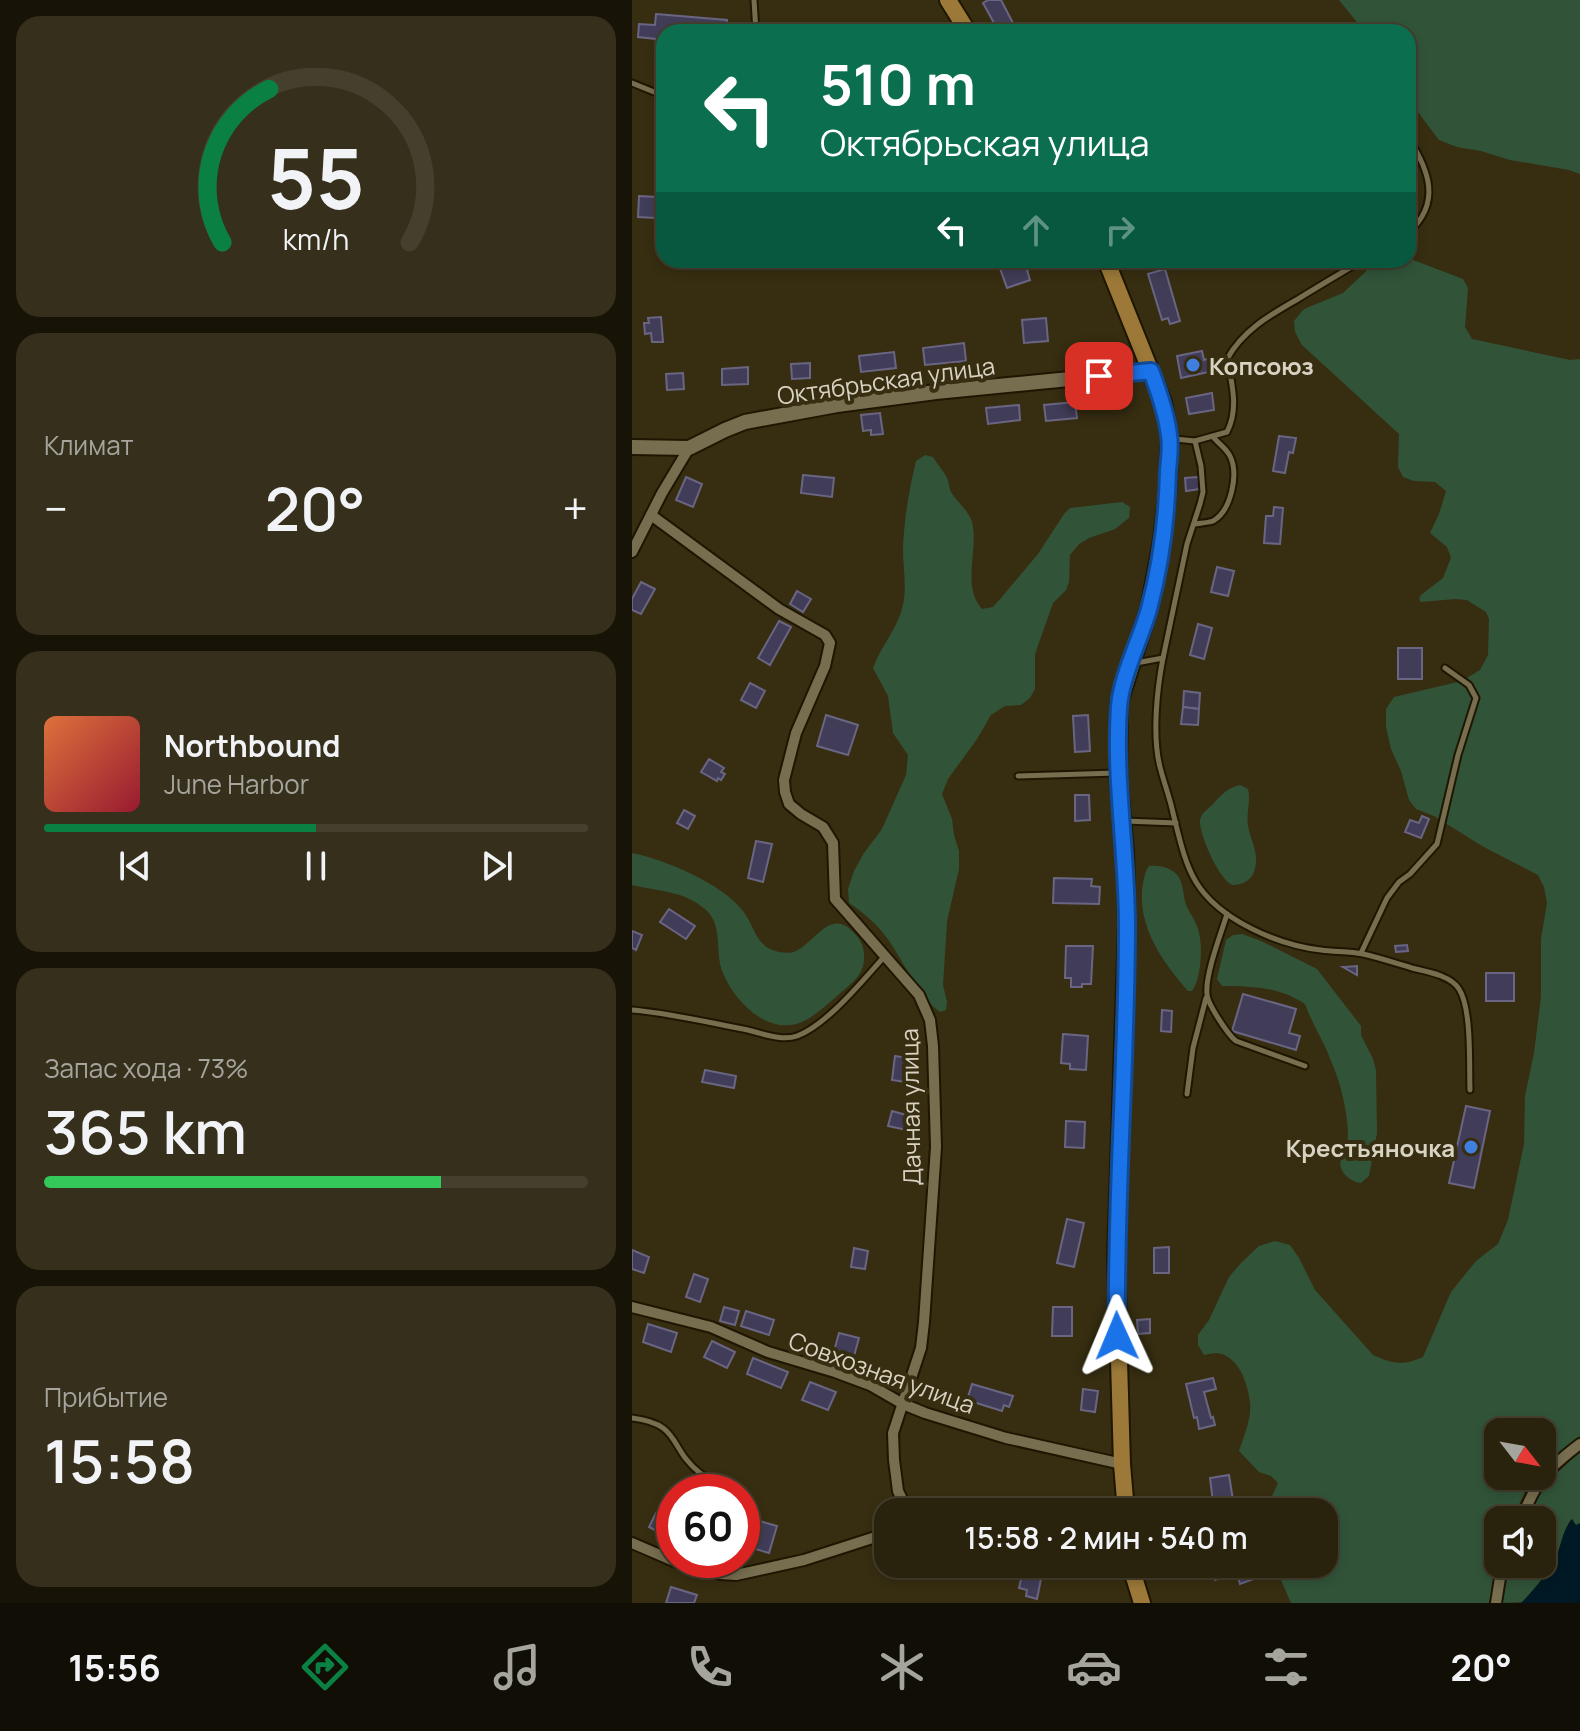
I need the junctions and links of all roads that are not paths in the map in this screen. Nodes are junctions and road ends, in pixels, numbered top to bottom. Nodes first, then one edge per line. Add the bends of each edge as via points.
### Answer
1 (754, 0) edge
2 (948, 0) edge
3 (756, 24) edge
4 (963, 24) edge
5 (632, 83) edge
6 (656, 93) edge
7 (1416, 151) edge
8 (1416, 226) edge
9 (1109, 268) edge
10 (1349, 268) edge
11 (1151, 371) junction
12 (1213, 437) junction
13 (1170, 439) junction
14 (1195, 441) junction
15 (632, 447) edge
16 (689, 448) junction
17 (651, 515) junction
18 (1194, 524) junction
19 (632, 552) edge
20 (1163, 658) junction
21 (1130, 664) junction
22 (1445, 668) dead end
23 (1118, 773) junction
24 (1018, 776) dead end
25 (1122, 821) junction
26 (1176, 823) junction
27 (1227, 914) junction
28 (1361, 953) junction
29 (885, 956) junction
30 (1206, 997) junction
31 (632, 1010) edge
32 (1305, 1066) dead end
33 (1470, 1090) dead end
34 (1187, 1094) dead end
35 (632, 1307) edge
36 (903, 1404) junction
37 (632, 1418) edge
38 (1580, 1444) edge
39 (1122, 1464) junction
40 (701, 1474) edge
41 (901, 1498) edge
42 (1123, 1498) edge
43 (1526, 1506) edge
44 (874, 1538) edge
45 (632, 1543) edge
46 (656, 1553) edge
47 (760, 1570) edge
48 (1134, 1578) edge
49 (1500, 1578) edge
50 (1142, 1603) edge
51 (1496, 1603) edge

1 - 3 lane
2 - 4 main road
5 - 6 lane
7 - 8 lane via 1430,187
9 - 11 main road
10 - 12 lane via 1244,335 1227,359 1234,389 1232,423 1227,432
11 - 13 main road
11 - 16 street, Октябрьская улица via 837,405 745,422
12 - 14 lane
12 - 18 lane via 1231,458 1233,483 1225,510 1211,522
13 - 14 lane
13 - 21 main road via 1162,540 1149,609
14 - 18 lane via 1203,484
15 - 16 street, Октябрьская улица
16 - 17 street
17 - 19 street
17 - 29 street, Дачная улица via 830,643 796,733 785,792 789,804 827,832 835,854 835,899
18 - 20 lane
20 - 21 lane
20 - 26 lane via 1157,749
21 - 23 main road via 1119,703
22 - 28 lane via 1469,685 1476,698 1437,844 1387,898
23 - 24 lane
23 - 25 main road
25 - 26 lane
25 - 39 main road via 1127,923 1116,1256
26 - 27 lane via 1197,885
27 - 28 lane via 1285,942
27 - 30 lane
28 - 33 lane via 1458,987 1466,1006
29 - 31 lane via 844,1001 796,1037
29 - 36 street, Дачная улица via 919,995 933,1046 936,1147 924,1322
30 - 32 lane via 1236,1041
30 - 34 lane
35 - 36 street, Совхозная улица via 711,1327 870,1385
36 - 39 street, Совхозная улица via 1006,1438
36 - 41 street, Дачная улица via 893,1433
37 - 40 lane via 664,1428
38 - 43 street via 1543,1475
39 - 42 main road
44 - 47 street
45 - 46 street
48 - 50 main road
49 - 51 street

